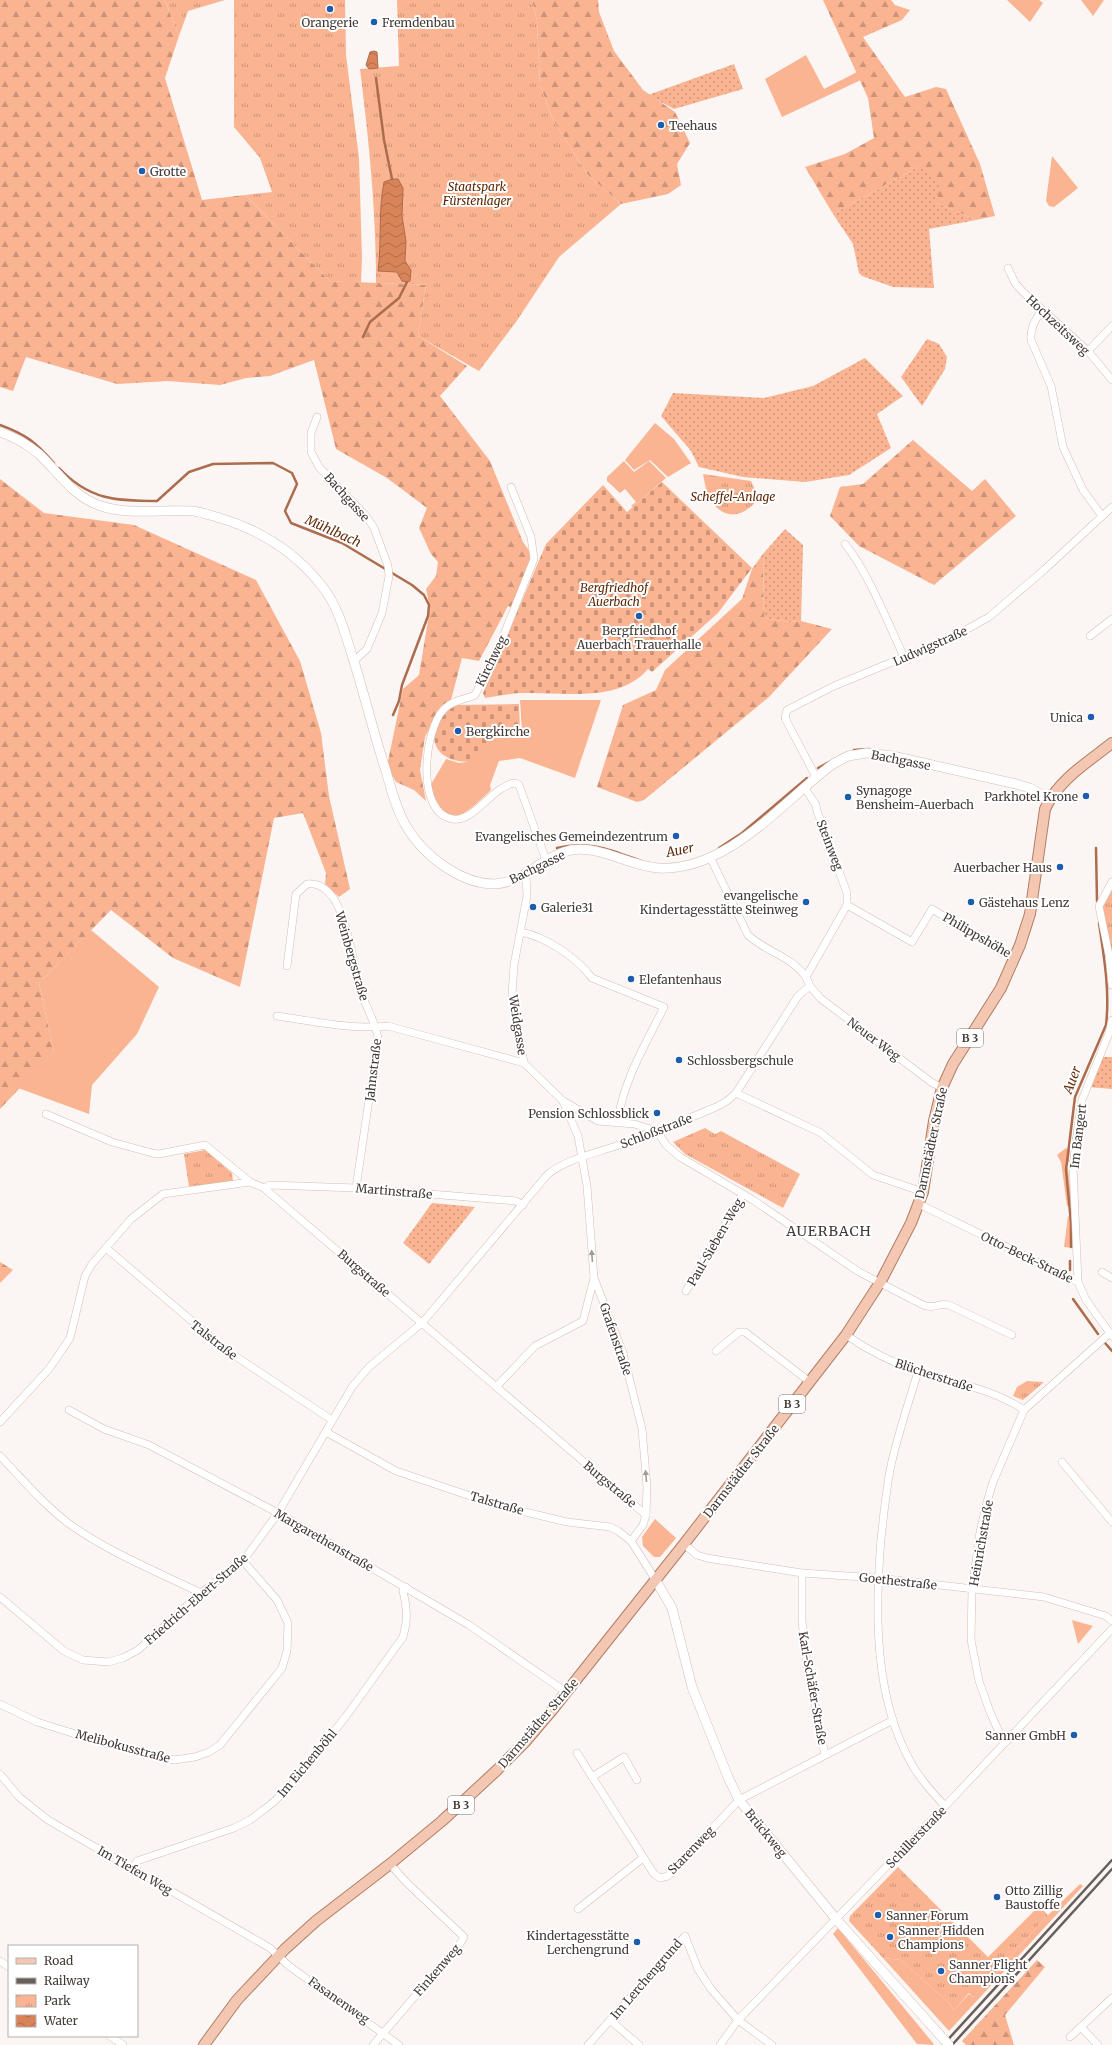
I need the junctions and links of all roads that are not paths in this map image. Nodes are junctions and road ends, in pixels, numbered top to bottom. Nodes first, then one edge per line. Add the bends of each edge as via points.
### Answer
1 (1008, 268) dead end
2 (1042, 310) junction
3 (1112, 326) edge
4 (1088, 351) junction
5 (1112, 380) edge
6 (317, 417) dead end
7 (0, 432) edge
8 (511, 487) dead end
9 (1112, 507) edge
10 (1102, 516) junction
11 (845, 544) dead end
12 (1112, 619) edge
13 (1090, 636) dead end
14 (904, 657) junction
15 (354, 661) junction
16 (1112, 743) edge
17 (816, 777) junction
18 (804, 787) junction
19 (1049, 799) junction
20 (711, 858) junction
21 (546, 860) junction
22 (526, 875) junction
23 (1112, 882) edge
24 (847, 906) junction
25 (521, 932) junction
26 (1016, 957) junction
27 (287, 966) dead end
28 (806, 977) junction
29 (1112, 985) edge
30 (810, 986) junction
31 (277, 1016) dead end
32 (1112, 1020) edge
33 (376, 1027) junction
34 (524, 1064) junction
35 (942, 1088) junction
36 (736, 1093) junction
37 (563, 1101) junction
38 (46, 1114) dead end
39 (618, 1121) junction
40 (657, 1131) junction
41 (581, 1157) junction
42 (250, 1182) junction
43 (264, 1188) junction
44 (356, 1188) junction
45 (923, 1192) junction
46 (743, 1194) junction
47 (919, 1204) junction
48 (523, 1205) junction
49 (106, 1248) junction
50 (1102, 1272) dead end
51 (594, 1278) junction
52 (1112, 1278) edge
53 (880, 1282) junction
54 (1078, 1282) junction
55 (686, 1291) dead end
56 (422, 1323) junction
57 (846, 1335) junction
58 (1012, 1335) dead end
59 (1111, 1335) edge
60 (716, 1351) dead end
61 (918, 1372) junction
62 (810, 1382) junction
63 (496, 1387) junction
64 (69, 1410) dead end
65 (1024, 1410) junction
66 (332, 1420) junction
67 (0, 1422) edge
68 (326, 1432) junction
69 (0, 1456) edge
70 (1062, 1462) dead end
71 (278, 1513) junction
72 (646, 1514) junction
73 (1112, 1522) edge
74 (631, 1541) junction
75 (684, 1544) junction
76 (243, 1561) junction
77 (802, 1573) junction
78 (878, 1578) junction
79 (655, 1579) junction
80 (406, 1587) junction
81 (972, 1590) junction
82 (201, 1593) junction
83 (0, 1597) edge
84 (1112, 1621) edge
85 (1112, 1629) edge
86 (566, 1692) junction
87 (0, 1704) edge
88 (893, 1720) junction
89 (1007, 1741) junction
90 (577, 1753) dead end
91 (825, 1755) junction
92 (0, 1774) edge
93 (592, 1777) junction
94 (637, 1780) dead end
95 (739, 1800) junction
96 (946, 1806) junction
97 (643, 1858) junction
98 (390, 1864) junction
99 (133, 1868) junction
100 (578, 1909) dead end
101 (836, 1919) junction
102 (278, 1956) junction
103 (1112, 1998) edge
104 (610, 2020) junction
105 (738, 2020) junction
106 (1081, 2027) junction
107 (384, 2032) junction
108 (111, 2037) edge
109 (1070, 2037) dead end
110 (123, 2045) edge
111 (204, 2045) edge
112 (372, 2045) edge
113 (399, 2045) edge
114 (588, 2045) edge
115 (639, 2045) edge
116 (720, 2045) edge
117 (772, 2045) edge
118 (949, 2045) edge
119 (1098, 2045) edge

1 - 2 street, Hochzeitsweg via 1015,283
2 - 4 street, Hochzeitsweg
2 - 10 street via 1030,332 1031,340 1051,386 1063,447 1083,490
3 - 4 street
4 - 5 street, Hochzeitsweg
6 - 15 street, Bachgasse via 311,433 311,452 319,467 366,516 374,528 388,568 389,576 379,620 367,649
7 - 15 main road via 37,452 80,496 98,505 120,510 197,511 241,524 272,540 322,586 341,617
8 - 21 street, Kirchweg via 531,537 534,559 507,630 474,695 455,701 444,709 431,731 426,783 435,806 441,813 459,820 509,784 519,785
9 - 10 street, Ludwigstraße
10 - 14 street, Ludwigstraße via 989,617 953,637
11 - 14 street via 873,593
12 - 13 street
14 - 17 street, Ludwigstraße via 827,689 785,712 785,718
15 - 22 main road, Bachgasse via 396,805 411,835 442,865 472,881 498,884
16 - 19 main road, Darmstädter Straße / B 3 via 1065,781
17 - 18 main road, Bachgasse
17 - 19 main road, Bachgasse via 848,756 867,753 893,756 1016,784 1030,788
18 - 20 main road, Bachgasse via 743,838
18 - 24 street, Steinweg via 816,805 847,893
19 - 26 main road, Darmstädter Straße / B 3 via 1041,825 1030,914
20 - 21 main road, Bachgasse via 681,867 660,868 583,849 566,851
20 - 28 street via 748,935 757,943 791,960
21 - 22 main road, Bachgasse
22 - 25 street, Weidgasse via 527,896
23 - 29 street via 1099,906
24 - 26 street, Philippshöhe via 912,942 932,910 1003,953
24 - 28 street
25 - 34 street, Weidgasse via 514,965 512,995
25 - 39 street via 540,938 586,970 592,978 664,1007 628,1080 620,1104
26 - 35 main road, Darmstädter Straße / B 3 via 1001,988 953,1064
27 - 33 street, Weinbergstraße via 296,894 307,884 320,885 332,896 340,909 360,989
28 - 30 street
30 - 35 street, Neuer Weg via 820,998
30 - 36 street, Schloßstraße via 798,996
31 - 33 street, Jahnstraße
32 - 54 street, Im Bangert via 1082,1100 1078,1126 1073,1166
33 - 34 street via 388,1026
33 - 44 street, Jahnstraße via 378,1047
34 - 37 street, Weidgasse
35 - 45 main road, Darmstädter Straße / B 3
36 - 40 street, Schloßstraße via 716,1107
36 - 45 street via 821,1133 874,1175
37 - 39 street via 598,1121
37 - 41 street, Weidgasse via 578,1136
38 - 42 street, Burgstraße via 112,1142 145,1152 159,1154 205,1146
39 - 40 street
40 - 41 street, Schloßstraße
40 - 46 street via 666,1145 680,1157
41 - 48 street, Schloßstraße via 557,1167 548,1174
51 -> 41 street, Grafenstraße via 587,1186
42 - 43 street, Burgstraße
42 - 49 street via 163,1194 131,1219
43 - 44 street, Martinstraße via 270,1185
43 - 56 street, Burgstraße
44 - 48 street, Martinstraße via 516,1201
45 - 47 main road, Darmstädter Straße / B 3
46 - 53 street via 859,1272
46 - 55 street, Paul-Sieben-Weg
47 - 53 main road, Darmstädter Straße / B 3
47 - 54 street, Otto-Beck-Straße
48 - 56 street, Schloßstraße
49 - 66 street, Talstraße via 226,1350
49 - 67 street via 85,1276 70,1338 49,1368
50 - 52 street
51 - 63 street via 584,1321 535,1346
72 -> 51 street, Grafenstraße via 648,1487 642,1429 623,1353
53 - 57 main road, Darmstädter Straße / B 3
53 - 58 street via 923,1306 933,1308 943,1304 949,1305
54 - 59 street, Otto-Beck-Straße via 1086,1300
56 - 63 street, Burgstraße
56 - 66 street, Friedrich-Ebert-Straße via 369,1367 352,1387
57 - 61 street, Blücherstraße via 879,1356
57 - 62 main road, Darmstädter Straße / B 3
59 - 65 street, Heinrichstraße
60 - 62 street via 739,1332 745,1332
61 - 65 street, Blücherstraße via 995,1394
61 - 78 street via 892,1462
62 - 75 main road, Darmstädter Straße / B 3
63 - 72 street, Burgstraße
64 - 71 street, Margarethenstraße via 104,1429 149,1445
65 - 81 street, Heinrichstraße via 987,1502
66 - 68 street, Friedrich-Ebert-Straße
68 - 71 street, Friedrich-Ebert-Straße
68 - 74 street, Talstraße via 396,1471 500,1506 567,1522 610,1527
69 - 82 street via 68,1523 112,1550
70 - 73 street
71 - 76 street, Friedrich-Ebert-Straße
71 - 80 street, Margarethenstraße
72 - 74 street, Grafenstraße via 643,1525
74 - 79 street, Talstraße
75 - 77 street, Goethestraße via 697,1555 707,1558
75 - 79 main road, Darmstädter Straße / B 3
76 - 82 street, Friedrich-Ebert-Straße
76 - 87 street, Melibokusstraße via 277,1600 288,1623 287,1651 282,1668 220,1745 209,1752 195,1758 174,1760 104,1743 37,1722
77 - 78 street, Goethestraße
77 - 91 street, Karl-Schäfer-Straße via 802,1621 807,1665
78 - 81 street, Goethestraße
78 - 88 street via 879,1644
79 - 86 main road, Darmstädter Straße / B 3
79 - 95 main road, Brückweg via 672,1608 692,1687
80 - 86 street, Margarethenstraße via 469,1625
80 - 99 street, Im Eichenböhl via 403,1591 407,1607 407,1624 403,1637 347,1715 289,1788 250,1820 222,1833 137,1861
81 - 84 street, Goethestraße via 1044,1597 1106,1616
81 - 89 street, Heinrichstraße via 971,1640 979,1681 998,1729
82 - 83 street, Friedrich-Ebert-Straße via 138,1650 116,1660 95,1662 83,1660 64,1651
85 - 89 street, Schillerstraße
86 - 98 main road, Darmstädter Straße / B 3 via 525,1742 496,1771 463,1803
88 - 91 street
88 - 96 street via 910,1762 926,1786
89 - 96 street, Schillerstraße
90 - 93 street, Starenweg
91 - 95 street
92 - 99 street, Im Tiefen Weg via 19,1797 48,1820
93 - 94 street via 624,1757
93 - 97 street, Starenweg
95 - 97 street, Starenweg via 668,1876 656,1877
95 - 101 main road, Brückweg
96 - 101 street, Schillerstraße
97 - 100 street
98 - 102 main road, Darmstädter Straße / B 3 via 316,1922
98 - 107 street, Finkenweg via 464,1937
99 - 102 street, Im Tiefen Weg via 239,1929 270,1948
101 - 105 street, Schillerstraße
101 - 118 main road, Brückweg, bridge
102 - 107 street, Fasanenweg
102 - 111 main road, Darmstädter Straße / B 3 via 238,2000
103 - 106 street
104 - 105 street, Im Lerchengrund via 685,1936 698,1969 711,1989
104 - 114 street, Im Lerchengrund
104 - 115 street
105 - 116 street, Schillerstraße
105 - 117 street
106 - 109 street
106 - 119 street
107 - 112 street, Finkenweg
107 - 113 street, Fasanenweg
108 - 110 street

